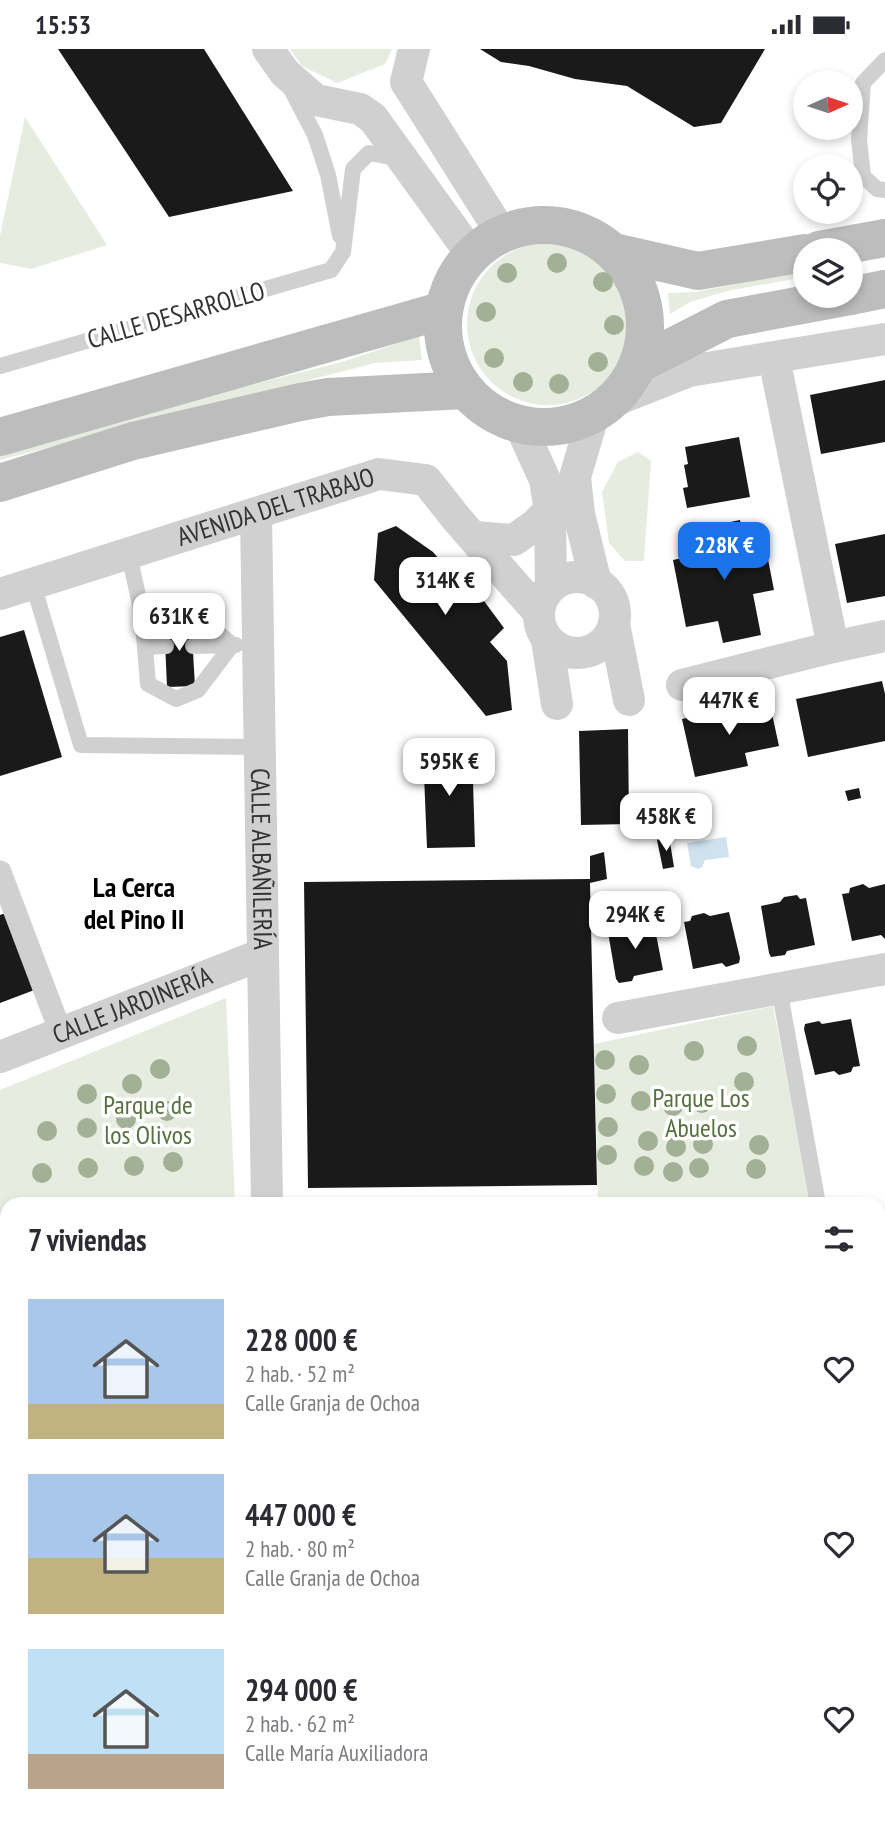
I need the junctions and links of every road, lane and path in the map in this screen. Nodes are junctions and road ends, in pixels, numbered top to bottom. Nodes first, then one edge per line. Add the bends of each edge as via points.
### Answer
1 (414, 49) edge
2 (272, 54) edge
3 (885, 61) edge
4 (406, 82) junction
5 (360, 109) junction
6 (401, 159) junction
7 (885, 190) edge
8 (885, 238) edge
9 (863, 242) edge
10 (487, 244) junction
11 (343, 252) junction
12 (614, 253) junction
13 (793, 255) edge
14 (885, 289) edge
15 (863, 293) edge
16 (793, 307) edge
17 (444, 310) junction
18 (885, 339) edge
19 (774, 358) junction
20 (639, 363) junction
21 (0, 366) edge
22 (465, 390) junction
23 (603, 407) junction
24 (520, 425) junction
25 (0, 437) edge
26 (0, 483) edge
27 (550, 510) junction
28 (256, 514) junction
29 (474, 537) junction
30 (128, 554) junction
31 (596, 583) junction
32 (33, 584) junction
33 (0, 594) edge
34 (546, 613) junction
35 (142, 614) junction
36 (614, 624) junction
37 (885, 636) edge
38 (245, 645) junction
39 (166, 646) dead end
40 (193, 646) dead end
41 (145, 647) junction
42 (833, 647) junction
43 (682, 685) dead end
44 (629, 700) dead end
45 (557, 704) dead end
46 (260, 747) junction
47 (0, 872) edge
48 (263, 954) junction
49 (885, 969) edge
50 (779, 988) junction
51 (618, 1018) dead end
52 (61, 1033) junction
53 (0, 1057) edge
54 (267, 1197) edge
55 (817, 1197) edge

1 - 4 street
2 - 5 street via 285,73 316,100
2 - 11 lane via 315,135
3 - 7 lane via 863,83 859,140 863,176 877,190
4 - 5 street
4 - 10 street
5 - 6 street via 373,117
6 - 10 street
6 - 11 lane via 369,153 353,169
8 - 9 main road
10 - 12 main road via 531,226 560,226 589,235
10 - 17 main road via 454,280
11 - 21 lane, CALLE DESARROLLO via 331,270
12 - 13 main road via 698,271
12 - 20 main road via 632,276 643,304 645,334
14 - 15 main road
16 - 20 main road via 727,319
17 - 22 main road via 450,366
17 - 25 main road
18 - 19 street
19 - 23 street via 688,372
19 - 42 street
20 - 23 main road via 628,384
22 - 24 main road via 490,412
22 - 26 main road via 309,400 132,441
23 - 24 main road via 575,423 547,428
23 - 31 street via 575,477
24 - 27 street via 545,479
27 - 29 street via 514,540
27 - 34 street
28 - 29 street, AVENIDA DEL TRABAJO via 379,474 426,480
28 - 30 street, AVENIDA DEL TRABAJO
28 - 38 street, CALLE ALBAÑILERÍA
29 - 34 street, AVENIDA DEL TRABAJO
30 - 32 street, AVENIDA DEL TRABAJO
30 - 35 lane
31 - 34 street via 573,577 561,581
31 - 36 street via 613,605
32 - 33 street, AVENIDA DEL TRABAJO
32 - 46 lane via 81,745
34 - 36 street via 557,647 567,652 591,651 609,636
34 - 45 street
35 - 38 lane via 171,608 195,612
35 - 41 lane
36 - 44 street
37 - 42 street
38 - 40 lane
38 - 41 lane via 198,690 176,699 148,684
38 - 46 street, CALLE ALBAÑILERÍA
39 - 41 lane
42 - 43 street
46 - 48 street, CALLE ALBAÑILERÍA
47 - 52 street
48 - 52 street, CALLE JARDINERÍA
48 - 54 street, CALLE ALBAÑILERÍA
49 - 50 street
50 - 51 street
50 - 55 lane
52 - 53 street, CALLE JARDINERÍA

